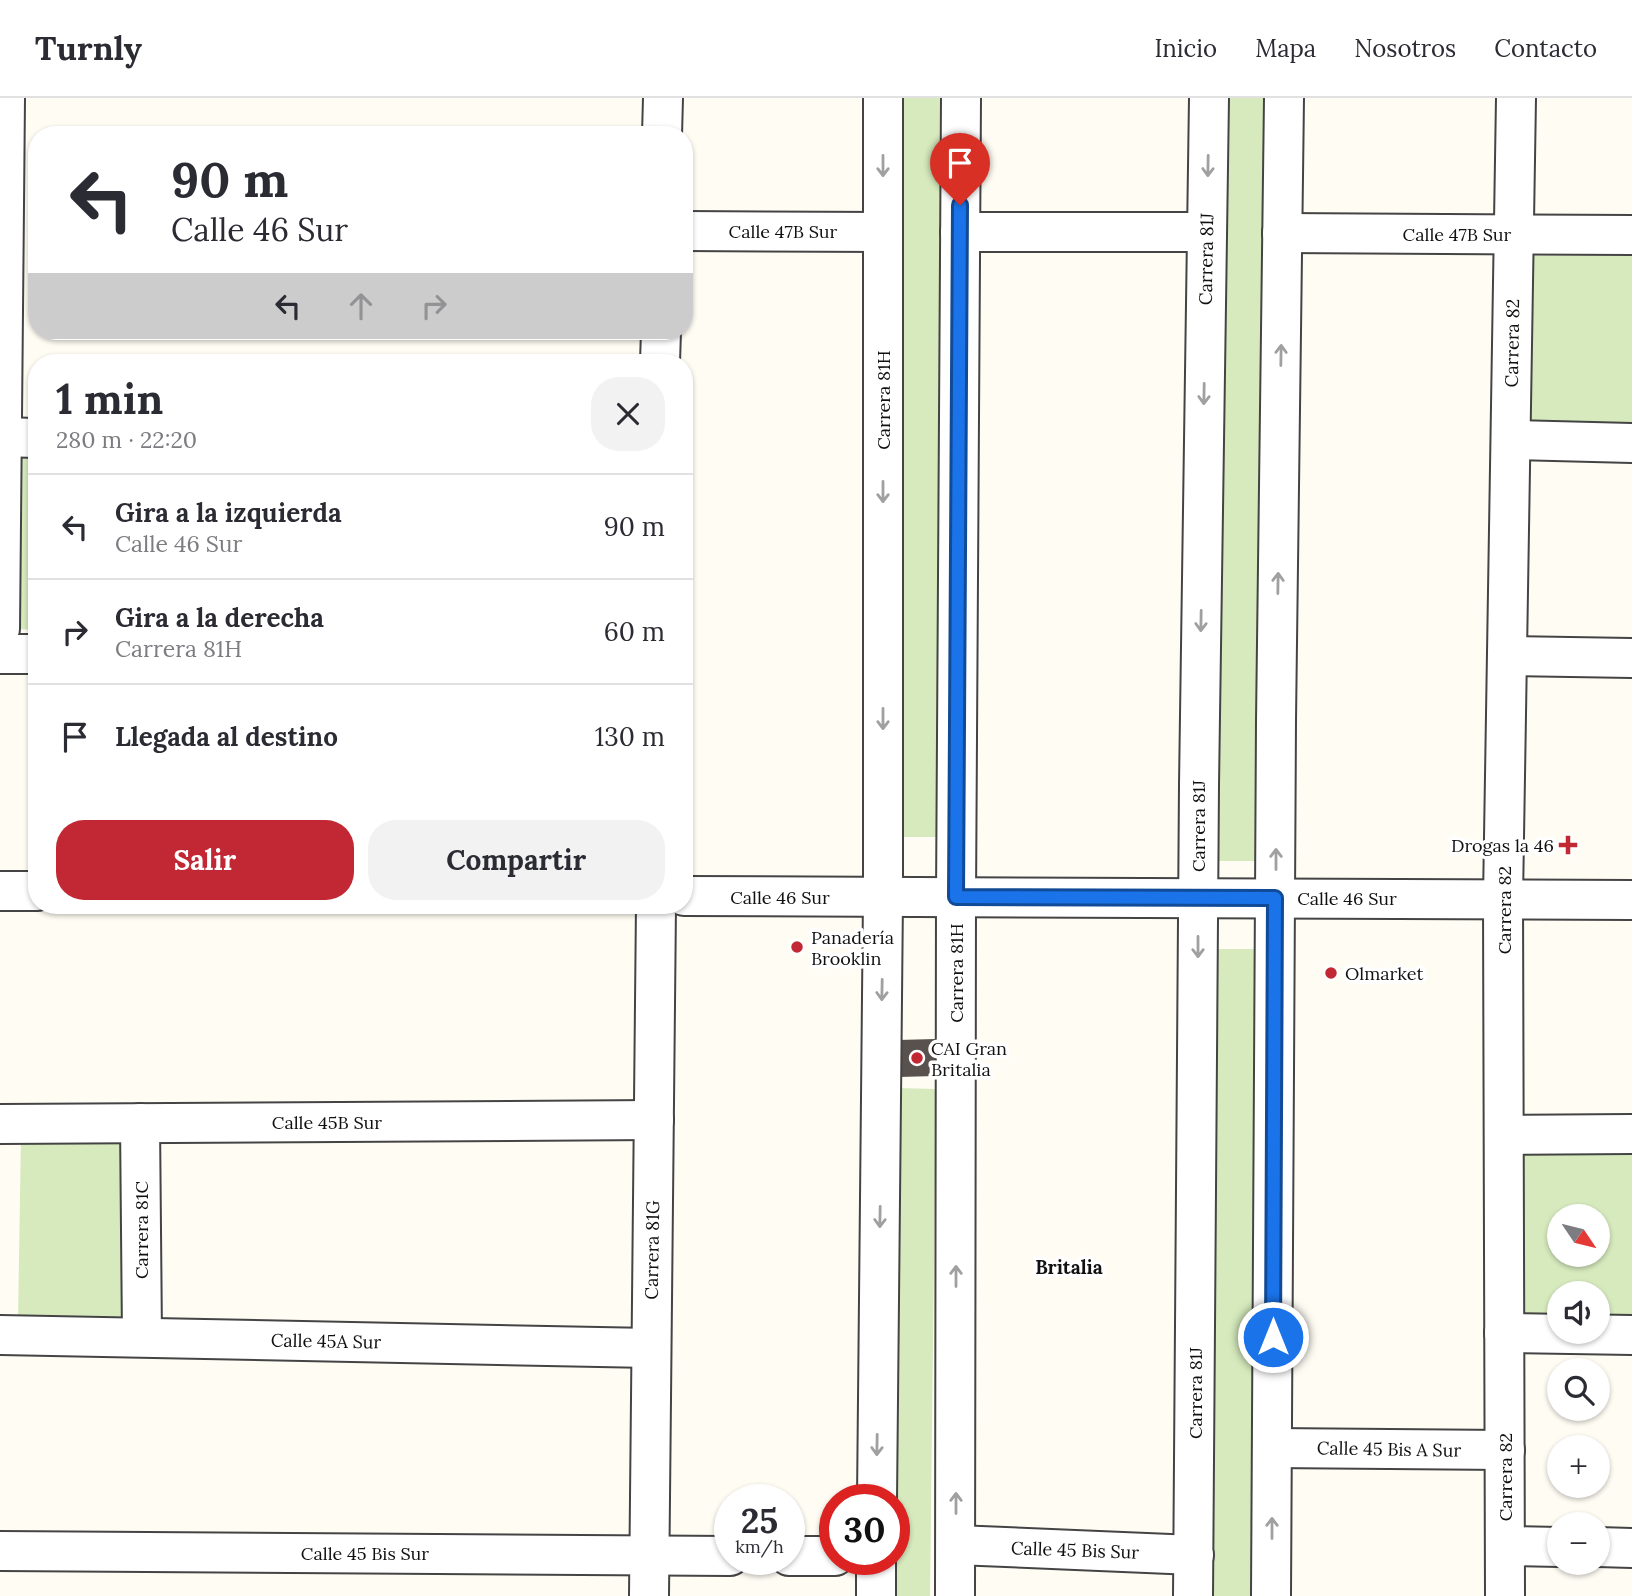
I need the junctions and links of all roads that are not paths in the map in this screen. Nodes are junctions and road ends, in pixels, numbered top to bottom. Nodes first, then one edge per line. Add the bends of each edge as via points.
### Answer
1 (5, 98) edge
2 (663, 98) edge
3 (883, 98) edge
4 (961, 98) edge
5 (1209, 98) edge
6 (1284, 98) edge
7 (1517, 98) edge
8 (663, 126) edge
9 (13, 230) edge
10 (693, 231) edge
11 (883, 232) junction
12 (960, 232) junction
13 (1207, 232) junction
14 (1282, 233) junction
15 (1514, 234) junction
16 (1632, 235) edge
17 (13, 438) edge
18 (1511, 440) junction
19 (1632, 443) edge
20 (0, 629) edge
21 (0, 654) edge
22 (28, 654) edge
23 (1507, 656) junction
24 (1632, 659) edge
25 (0, 891) edge
26 (28, 891) edge
27 (693, 896) edge
28 (883, 897) junction
29 (956, 897) junction
30 (1198, 898) junction
31 (1275, 898) junction
32 (1503, 899) junction
33 (1632, 900) edge
34 (656, 914) edge
35 (654, 1120) junction
36 (140, 1123) junction
37 (0, 1124) edge
38 (1632, 1134) edge
39 (1504, 1135) junction
40 (1504, 1332) junction
41 (0, 1335) edge
42 (1632, 1335) edge
43 (142, 1338) junction
44 (651, 1348) junction
45 (1273, 1448) junction
46 (1505, 1450) junction
47 (877, 1484) edge
48 (956, 1545) junction
49 (1505, 1546) junction
50 (1547, 1547) edge
51 (1610, 1547) edge
52 (1632, 1548) edge
53 (0, 1551) edge
54 (650, 1555) junction
55 (1194, 1555) junction
56 (714, 1556) edge
57 (876, 1575) edge
58 (649, 1596) edge
59 (876, 1596) edge
60 (955, 1596) edge
61 (1193, 1596) edge
62 (1271, 1596) edge
63 (1505, 1596) edge

1 - 9 street
2 - 8 street
3 -> 11 street, Carrera 81H
4 - 12 street, Carrera 81H
5 -> 13 street, Carrera 81J
6 - 14 street
7 - 15 street, Carrera 82
9 - 17 street
10 - 11 street, Calle 47B Sur
11 -> 28 street, Carrera 81H
12 - 13 street
12 - 29 street, Carrera 81H
13 -> 30 street, Carrera 81J
14 - 15 street, Calle 47B Sur
31 -> 14 street
15 - 16 street, Calle 47B Sur
15 - 18 street, Carrera 82
17 - 20 street
18 - 19 street
18 - 23 street, Carrera 82
21 - 22 street
23 - 24 street
23 - 32 street, Carrera 82
25 - 26 street
27 - 28 street, Calle 46 Sur
28 - 29 street, Calle 46 Sur
28 -> 47 street, Carrera 81H
29 - 30 street, Calle 46 Sur
48 -> 29 street, Carrera 81H
30 - 31 street, Calle 46 Sur
30 -> 55 street, Carrera 81J
31 - 32 street, Calle 46 Sur
31 - 45 street
32 - 33 street, Calle 46 Sur
32 - 39 street, Carrera 82
34 - 35 street, Carrera 81G
35 - 36 street, Calle 45B Sur
35 - 44 street, Carrera 81G
36 - 37 street, Calle 45B Sur
36 - 43 street, Carrera 81C
38 - 39 street
39 - 40 street, Carrera 82
40 - 42 street
40 - 46 street, Carrera 82
41 - 43 street, Calle 45A Sur
43 - 44 street, Calle 45A Sur
44 - 54 street, Carrera 81G
45 - 46 street, Calle 45 Bis A Sur
62 -> 45 street
46 - 49 street, Carrera 82
48 - 55 street, Calle 45 Bis Sur
48 - 60 street, Carrera 81H
49 - 50 street
49 - 63 street, Carrera 82
51 - 52 street
53 - 54 street, Calle 45 Bis Sur
54 - 56 street, Calle 45 Bis Sur
54 - 58 street, Carrera 81G
55 - 61 street, Carrera 81J
57 - 59 street

